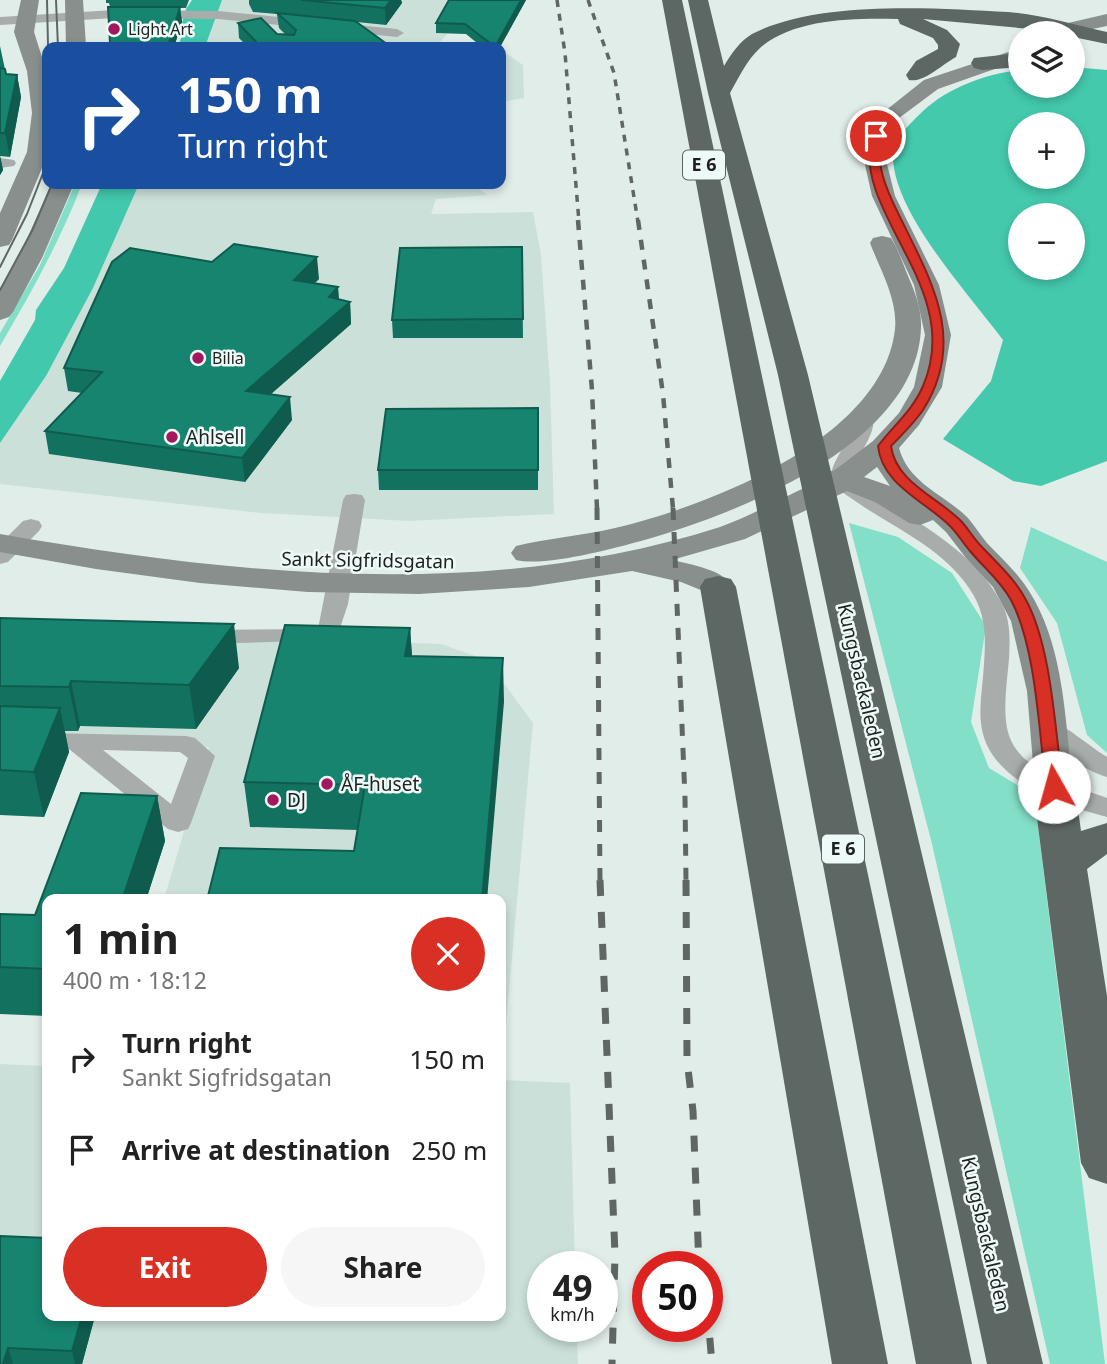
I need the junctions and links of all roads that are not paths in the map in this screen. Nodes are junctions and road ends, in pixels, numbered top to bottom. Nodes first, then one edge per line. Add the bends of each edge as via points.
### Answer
1 (671, 0) edge
2 (698, 0) edge
3 (984, 0) edge
4 (843, 2) edge
5 (74, 8) edge
6 (28, 10) edge
7 (911, 10) edge
8 (0, 21) edge
9 (1104, 29) edge
10 (1085, 32) edge
11 (1085, 32) edge
12 (397, 33) dead end
13 (1008, 34) edge
14 (1085, 36) edge
15 (1008, 37) edge
16 (76, 42) edge
17 (1008, 46) edge
18 (1008, 51) edge
19 (1085, 54) edge
20 (1107, 59) edge
21 (982, 64) joint
22 (917, 75) junction
23 (719, 93) junction
24 (42, 106) edge
25 (862, 120) dead end
26 (42, 121) edge
27 (61, 189) edge
28 (863, 204) dead end
29 (0, 240) edge
30 (0, 312) edge
31 (884, 446) junction
32 (847, 475) junction
33 (775, 479) junction
34 (354, 499) dead end
35 (731, 500) junction
36 (9, 539) edge
37 (708, 542) junction
38 (977, 550) junction
39 (626, 561) junction
40 (212, 564) junction
41 (718, 587) junction
42 (179, 638) edge
43 (1047, 726) junction
44 (0, 740) edge
45 (76, 742) junction
46 (1107, 769) edge
47 (1054, 787) junction
48 (1107, 808) edge
49 (1107, 837) edge
50 (1065, 864) junction
51 (1107, 1163) edge
52 (860, 1364) edge
53 (944, 1364) edge
54 (1015, 1364) edge

1 - 53 highway, E 6
2 - 23 highway, Kungsbackaleden / E 6
3 - 9 highway
4 - 7 highway
5 - 6 street
5 - 12 street via 181,15 225,11 271,26
5 - 16 main road
6 - 8 street
6 - 24 main road via 24,32
7 - 15 highway
7 - 22 highway via 947,39 950,48
9 - 10 highway
9 - 11 highway
9 - 14 main road
13 - 23 highway via 968,15 900,11 807,22 759,38 740,58
17 - 22 main road via 962,57
18 - 21 highway
19 - 20 highway
21 - 31 main road, Sankt Sigfridsgatan via 949,74 906,98 876,136 880,186 928,287 939,332 930,385 916,410
22 - 25 main road via 872,107
23 - 54 highway, Kungsbackaleden / E 6 via 793,375
26 - 29 main road via 38,152
27 - 30 main road
28 - 32 main road, Sankt Sigfridsgatan via 900,287 908,331 891,385 864,416
31 - 32 main road, Sankt Sigfridsgatan
31 - 38 main road via 896,475 956,524
32 - 33 main road
32 - 33 main road, Sankt Sigfridsgatan
32 - 37 main road, Sankt Sigfridsgatan via 795,506
32 - 38 main road
32 - 47 street via 890,514 957,561 978,583 992,607 998,632 994,724 999,744 1016,764
33 - 35 main road, Sankt Sigfridsgatan
34 - 42 street via 335,635
35 - 37 main road
35 - 40 main road, Sankt Sigfridsgatan via 623,536 482,560
36 - 40 main road, Sankt Sigfridsgatan
37 - 39 main road, Sankt Sigfridsgatan
37 - 41 main road
38 - 43 main road via 996,567 1018,599 1034,634
39 - 40 main road, Sankt Sigfridsgatan via 545,574 338,584
39 - 41 main road, Sankt Sigfridsgatan via 691,574
41 - 52 highway
43 - 46 street
43 - 47 main road
44 - 45 street
45 - 45 street via 117,774 178,823 202,756 186,744
47 - 48 street
47 - 50 highway
49 - 50 highway
50 - 51 highway

